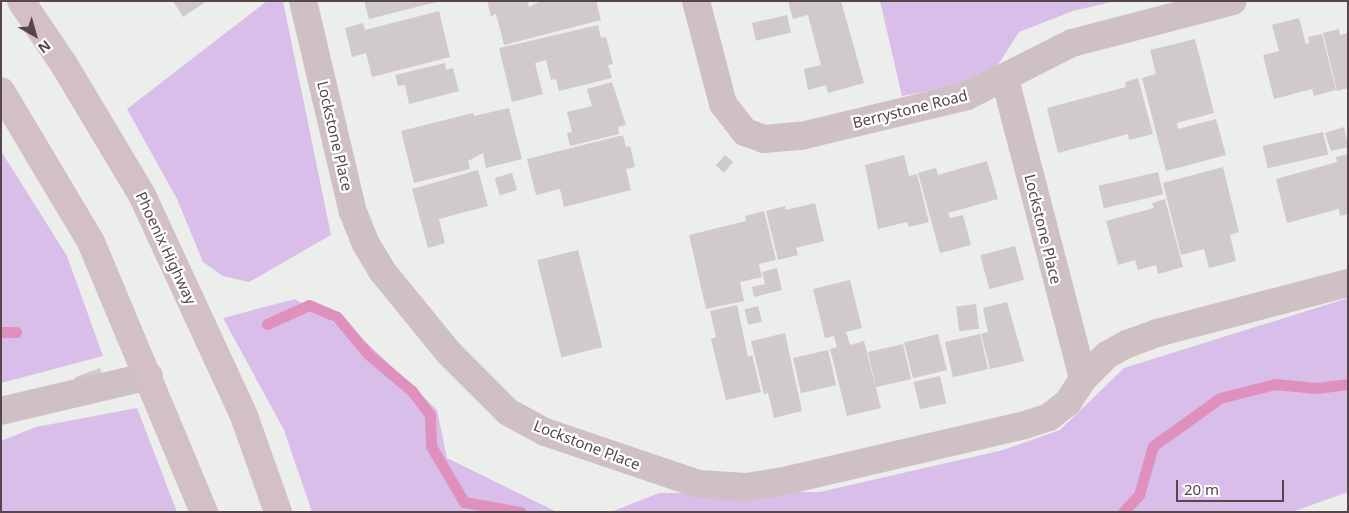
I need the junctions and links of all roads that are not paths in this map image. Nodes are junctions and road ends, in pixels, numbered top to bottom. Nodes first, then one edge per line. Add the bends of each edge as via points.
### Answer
1 (21, 1) edge
2 (303, 1) edge
3 (696, 1) edge
4 (1233, 1) edge
5 (1004, 79) junction
6 (1, 91) edge
7 (1348, 283) edge
8 (148, 376) junction
9 (1083, 379) junction
10 (1, 410) edge
11 (204, 512) edge
12 (278, 512) edge

1 - 12 main road, Phoenix Highway via 63,63 142,195 244,416
2 - 9 street, Lockstone Place via 353,212 366,244 382,271 479,386 508,412 545,432 699,484 746,487 793,479 1049,417 1068,402
3 - 5 street, Berrystone Road via 724,104 745,132 764,139 801,136 967,96
4 - 5 street, Berrystone Road via 1072,43
5 - 9 street, Lockstone Place
6 - 8 main road via 91,242
7 - 9 street, Lockstone Place via 1157,332 1108,355
8 - 10 street
8 - 11 main road

